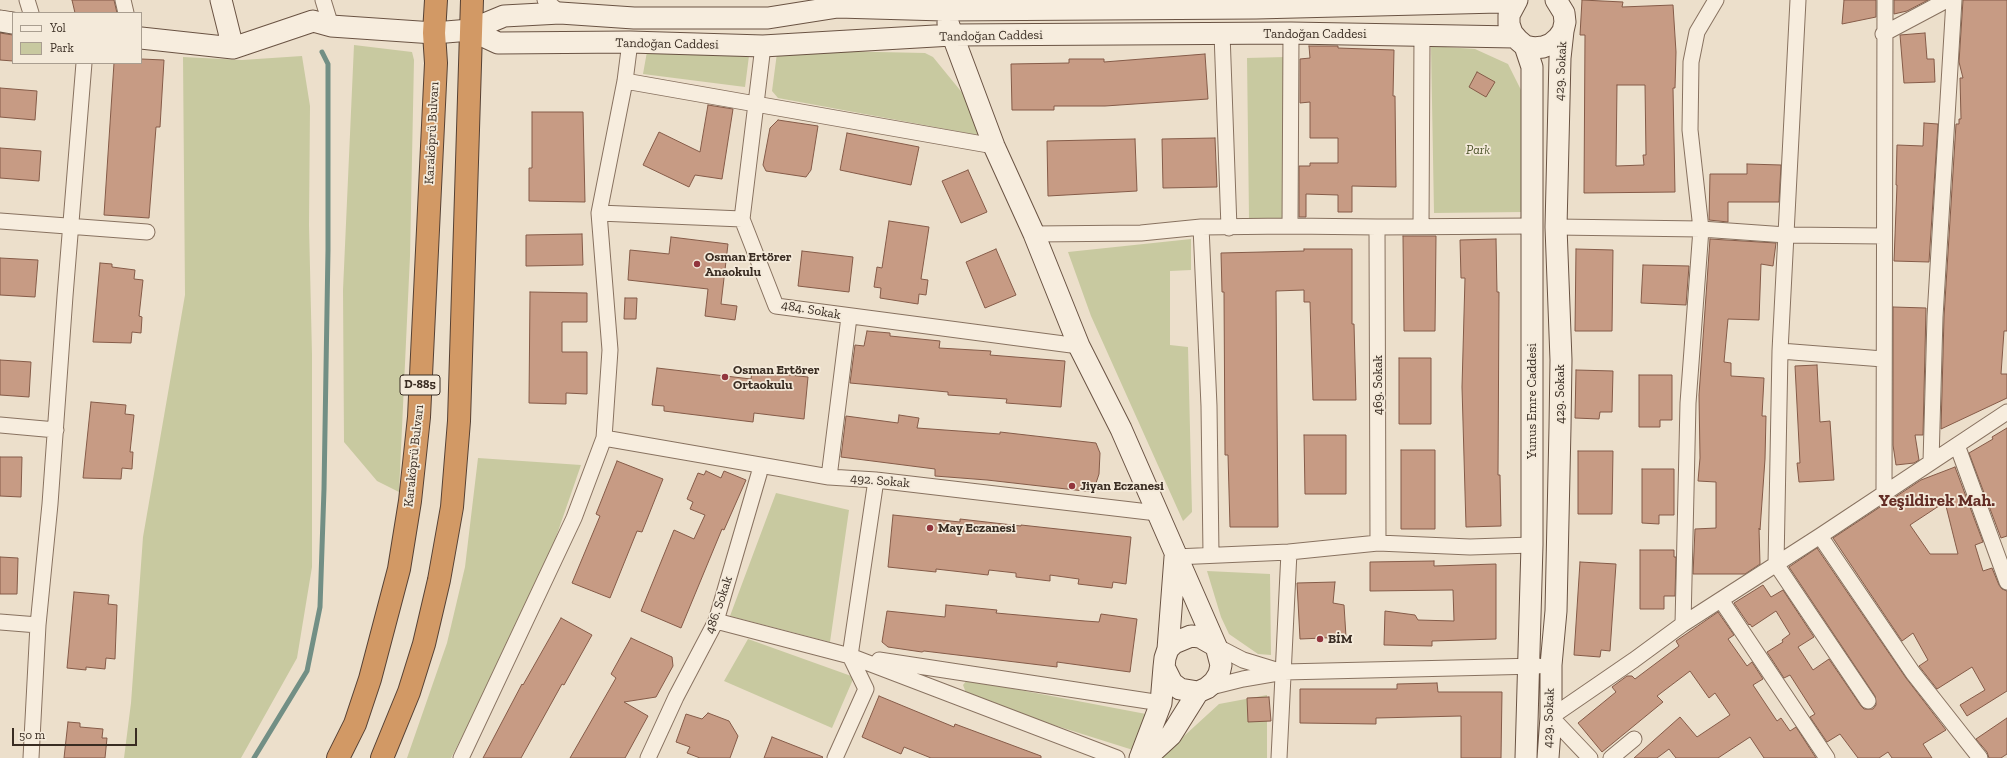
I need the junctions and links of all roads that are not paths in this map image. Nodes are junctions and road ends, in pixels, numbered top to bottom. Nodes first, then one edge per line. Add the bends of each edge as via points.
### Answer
1 (27, 0) edge
2 (123, 0) edge
3 (221, 0) edge
4 (323, 0) edge
5 (436, 0) edge
6 (472, 0) edge
7 (1511, 0) edge
8 (1517, 0) edge
9 (1716, 0) edge
10 (1798, 0) edge
11 (1885, 0) edge
12 (1947, 0) edge
13 (1954, 0) edge
14 (1559, 2) edge
15 (1297, 3) edge
16 (942, 5) edge
17 (553, 6) edge
18 (31, 12) edge
19 (126, 12) edge
20 (0, 21) edge
21 (12, 23) edge
22 (331, 26) junction
23 (470, 30) junction
24 (1563, 31) junction
25 (434, 33) junction
26 (1222, 33) junction
27 (1291, 33) junction
28 (1422, 34) junction
29 (1883, 34) junction
30 (952, 35) junction
31 (142, 38) edge
32 (1520, 41) junction
33 (630, 42) junction
34 (762, 46) junction
35 (233, 48) junction
36 (84, 64) edge
37 (625, 81) junction
38 (755, 102) junction
39 (994, 146) junction
40 (599, 213) junction
41 (742, 219) junction
42 (0, 221) edge
43 (1290, 226) junction
44 (1421, 226) junction
45 (1532, 226) junction
46 (71, 227) junction
47 (1201, 227) junction
48 (1377, 227) junction
49 (1556, 227) junction
50 (1229, 228) junction
51 (1700, 229) junction
52 (147, 232) dead end
53 (1034, 234) junction
54 (1786, 235) junction
55 (1884, 236) junction
56 (849, 317) junction
57 (1079, 346) junction
58 (1780, 351) junction
59 (1883, 359) junction
60 (2007, 412) edge
61 (0, 425) edge
62 (56, 430) junction
63 (604, 438) junction
64 (1957, 445) junction
65 (1931, 462) junction
66 (760, 465) junction
67 (829, 477) junction
68 (876, 480) junction
69 (1884, 492) junction
70 (1157, 512) junction
71 (1820, 536) junction
72 (1378, 543) junction
73 (1532, 545) junction
74 (1289, 552) junction
75 (1211, 554) junction
76 (1175, 556) junction
77 (1776, 564) junction
78 (2007, 582) edge
79 (1721, 600) junction
80 (716, 621) junction
81 (0, 622) edge
82 (1683, 624) junction
83 (38, 625) junction
84 (1216, 646) junction
85 (850, 656) junction
86 (1166, 658) junction
87 (1551, 665) junction
88 (1529, 666) junction
89 (1284, 672) junction
90 (1203, 690) junction
91 (1868, 701) dead end
92 (1161, 703) junction
93 (1551, 716) junction
94 (1634, 739) dead end
95 (32, 758) edge
96 (338, 758) edge
97 (382, 758) edge
98 (461, 758) edge
99 (648, 758) edge
100 (835, 758) edge
101 (1117, 758) edge
102 (1140, 758) edge
103 (1146, 758) edge
104 (1280, 758) edge
105 (1526, 758) edge
106 (1548, 758) edge
107 (1590, 758) edge
108 (1611, 758) edge
109 (1827, 758) edge
110 (1980, 758) edge

1 - 18 street
2 - 19 street
3 - 35 main road
4 - 22 street
5 - 25 highway, Karaköprü Bulvarı / D-885
6 - 23 highway
7 - 15 main road, Tandoğan Caddesi
8 - 32 main road, Yunus Emre Caddesi via 1509,15 1509,24
9 - 51 street via 1697,32 1691,62 1690,130
10 - 54 street
11 - 29 street
12 - 29 street
13 - 65 street via 1935,317
14 - 24 main road, 429. Sokak via 1565,22
15 - 16 main road, Tandoğan Caddesi via 1248,8
16 - 17 main road, Tandoğan Caddesi via 838,7 768,18 634,18
16 - 30 main road
17 - 23 main road, Tandoğan Caddesi via 504,16
20 - 21 main road
22 - 25 main road, Tandoğan Caddesi
22 - 35 main road, Tandoğan Caddesi via 313,21
23 - 25 main road, Tandoğan Caddesi
23 - 33 main road, Tandoğan Caddesi via 498,43
23 - 97 highway via 459,421 452,507 424,644 409,692
24 - 32 main road, Tandoğan Caddesi via 1555,41 1543,48 1534,48
24 - 49 main road, 429. Sokak via 1560,58
25 - 96 highway, Karaköprü Bulvarı / D-885 via 436,64 419,418 410,501 398,569 370,679 356,724
26 - 27 main road, Tandoğan Caddesi
26 - 30 main road, Tandoğan Caddesi
26 - 50 street
27 - 28 main road, Tandoğan Caddesi
27 - 43 street
28 - 32 main road, Tandoğan Caddesi
28 - 44 street
29 - 55 street
30 - 34 main road, Tandoğan Caddesi
30 - 39 main road
31 - 35 main road
32 - 45 main road, Yunus Emre Caddesi via 1532,67
33 - 34 main road, Tandoğan Caddesi
33 - 37 street
34 - 38 street
36 - 46 street
37 - 38 street
37 - 40 street
38 - 39 street
38 - 41 street
39 - 53 main road
40 - 41 street
40 - 63 street via 610,350
41 - 56 street, 484. Sokak via 776,306
42 - 46 street
43 - 48 street
43 - 50 street
44 - 45 street
44 - 48 street
45 - 73 main road, Yunus Emre Caddesi
46 - 52 street
46 - 62 street
47 - 50 street
47 - 53 street via 1141,233
47 - 75 street
48 - 72 street, 469. Sokak
49 - 51 street
49 - 87 main road, 429. Sokak via 1560,420 1556,611
51 - 54 street
51 - 82 street via 1688,402
53 - 57 main road
54 - 55 street
54 - 58 street
55 - 59 street
56 - 57 street, 484. Sokak
56 - 67 street
57 - 70 main road via 1121,429
58 - 59 street
58 - 77 street
59 - 69 street
60 - 64 street
61 - 62 street
62 - 83 street
63 - 66 street, 492. Sokak
63 - 98 street via 574,518
64 - 65 street
64 - 78 street
65 - 69 street
66 - 67 street, 492. Sokak
66 - 80 street, 486. Sokak
67 - 68 street, 492. Sokak
68 - 70 street, 492. Sokak
68 - 85 street
69 - 71 street
70 - 76 main road
71 - 77 street
71 - 110 street via 1913,673
72 - 73 street
72 - 74 street
73 - 88 main road, Yunus Emre Caddesi
74 - 75 street
74 - 89 street
75 - 76 street
76 - 84 main road
76 - 86 main road
77 - 79 street
77 - 91 street
79 - 82 street
79 - 109 street
80 - 85 street
80 - 99 street, 486. Sokak via 676,697
81 - 83 street
82 - 93 street
83 - 95 street
84 - 86 main road via 1200,637 1191,636 1174,642
84 - 89 street via 1243,660
84 - 90 main road via 1221,665 1219,674 1214,682
85 - 92 street
85 - 100 street via 866,689
85 - 101 street
86 - 90 main road via 1167,676 1172,683 1180,689
86 - 92 main road
87 - 88 street
87 - 93 main road, 429. Sokak
88 - 89 street
88 - 105 main road, Yunus Emre Caddesi
89 - 90 street via 1243,679
89 - 104 street
90 - 103 main road via 1172,735
92 - 102 main road
93 - 106 main road, 429. Sokak
93 - 107 street
94 - 108 street

